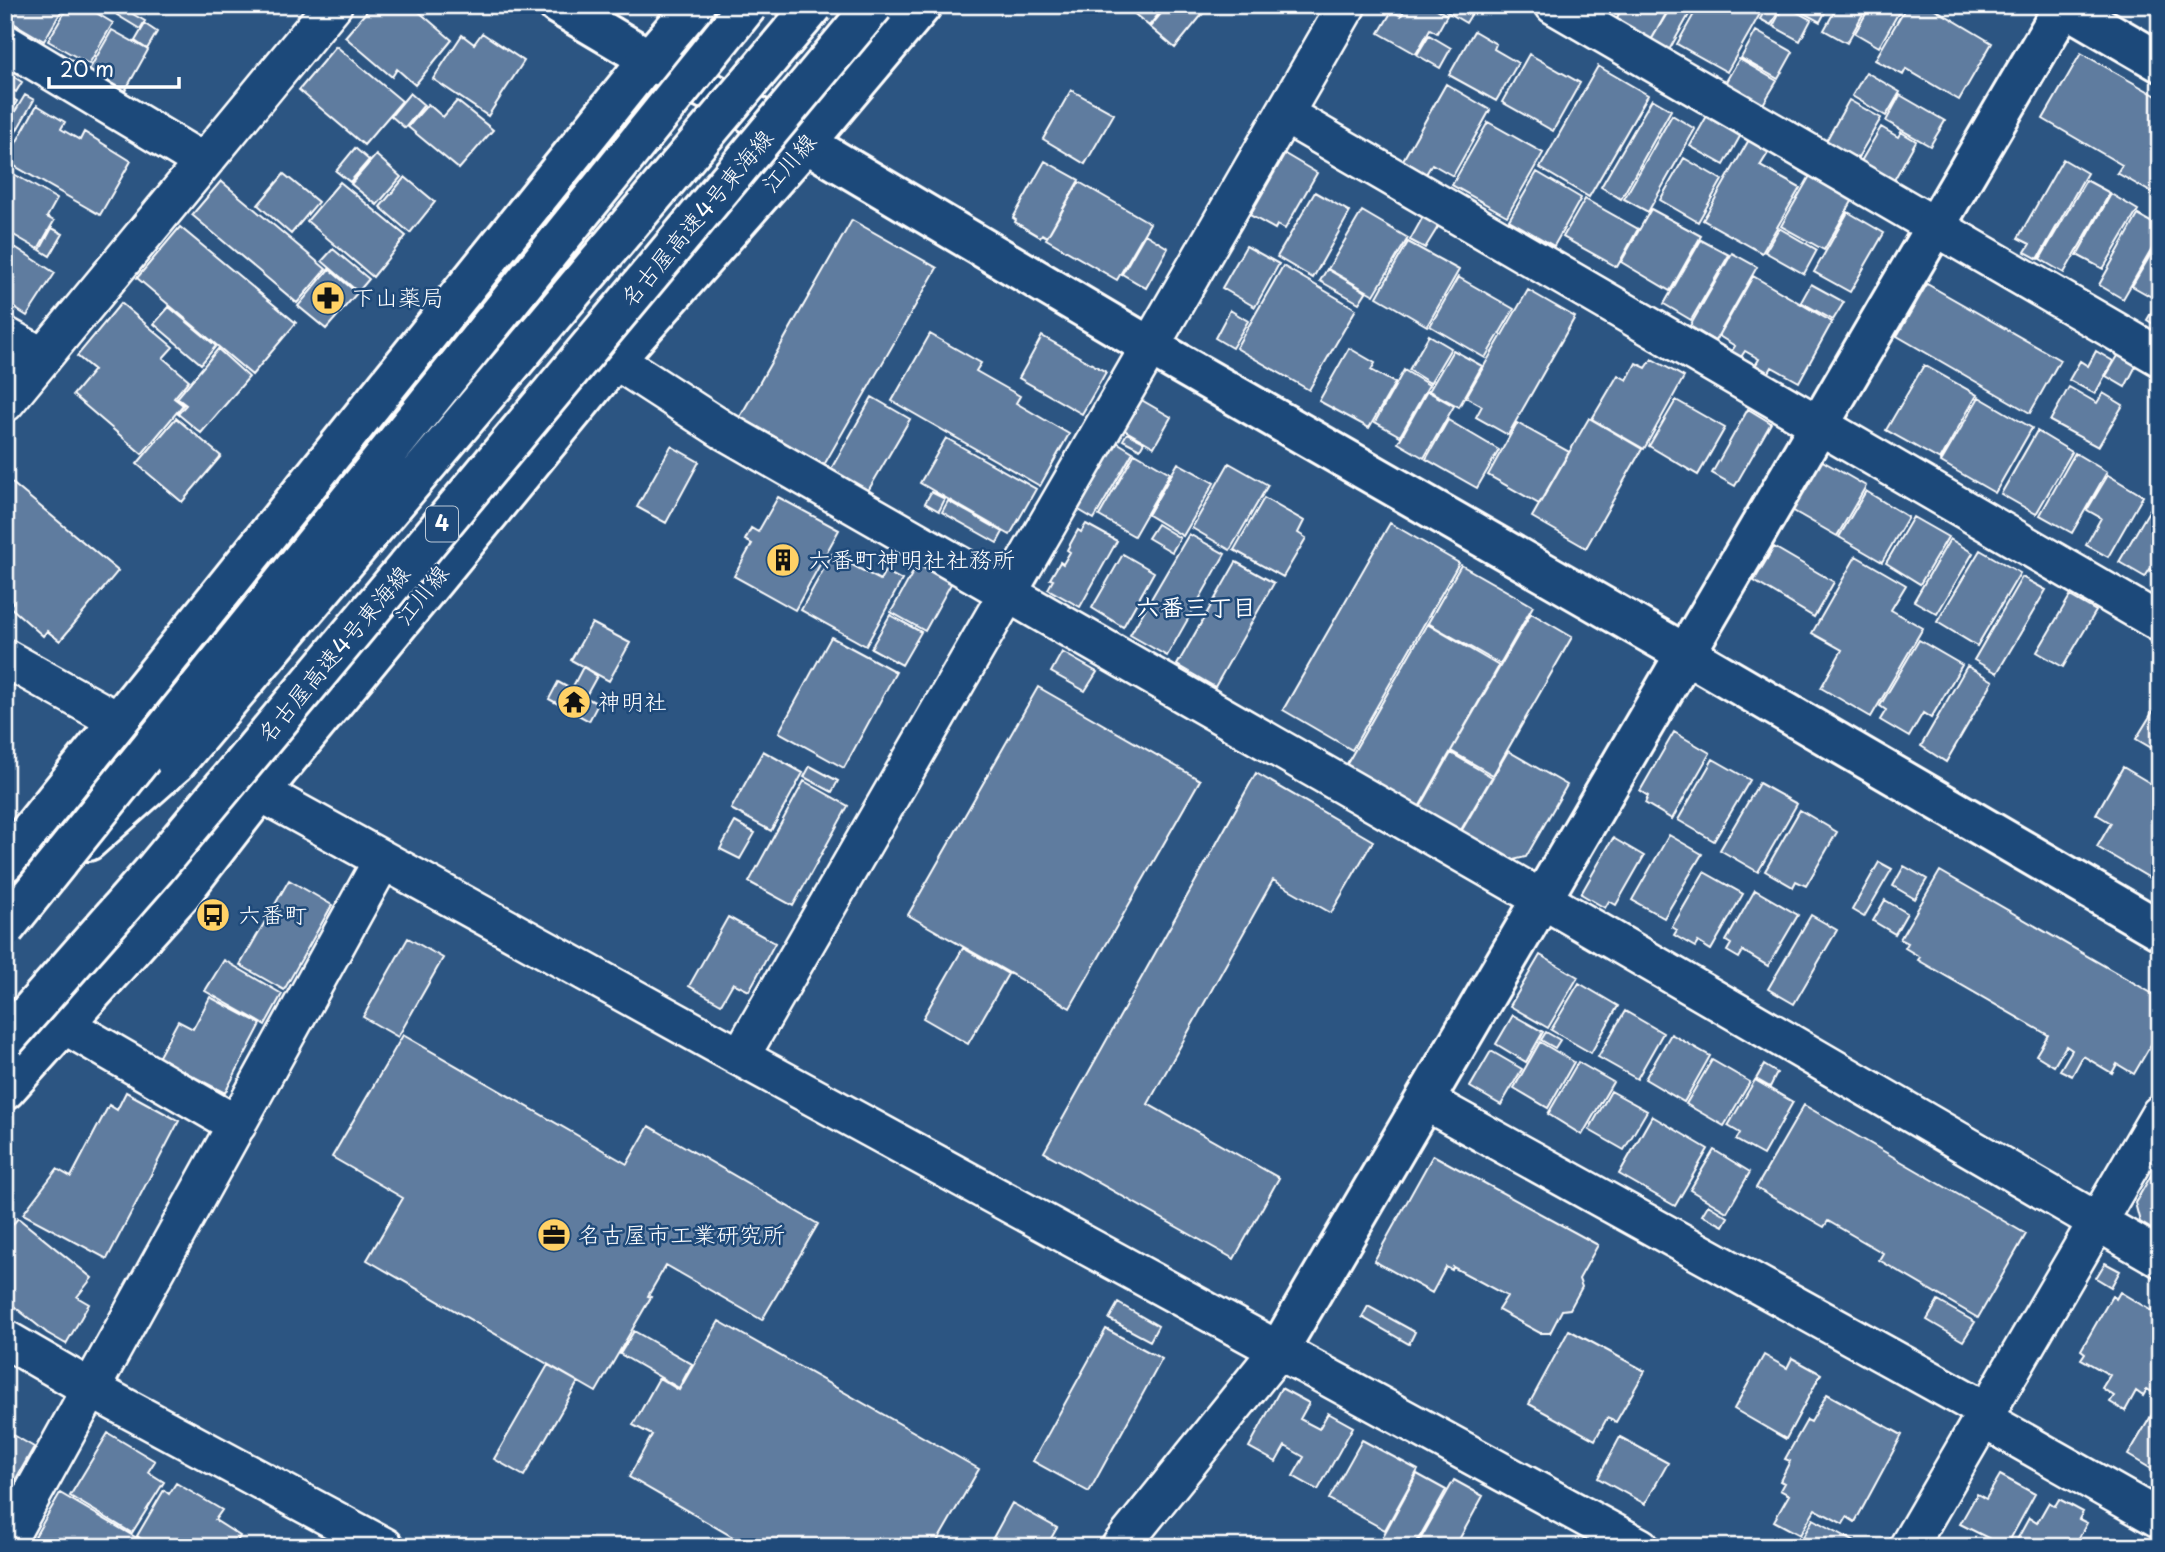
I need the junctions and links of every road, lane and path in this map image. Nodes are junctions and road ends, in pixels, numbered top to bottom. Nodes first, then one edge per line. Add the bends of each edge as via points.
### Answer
1 (333, 5) edge
2 (558, 5) edge
3 (695, 5) edge
4 (748, 5) edge
5 (814, 5) edge
6 (874, 5) edge
7 (922, 5) edge
8 (1347, 5) edge
9 (1554, 5) edge
10 (2063, 6) edge
11 (5, 43) edge
12 (649, 59) junction
13 (2160, 62) edge
14 (1284, 114) junction
15 (806, 143) junction
16 (203, 162) junction
17 (1935, 228) junction
18 (5, 336) edge
19 (1149, 346) junction
20 (43, 357) junction
21 (2160, 357) edge
22 (615, 360) junction
23 (5, 403) edge
24 (1819, 425) junction
25 (1008, 593) junction
26 (2160, 623) edge
27 (1686, 654) junction
28 (5, 658) edge
29 (118, 721) junction
30 (260, 792) junction
31 (382, 861) junction
32 (5, 862) edge
33 (1542, 899) junction
34 (5, 914) edge
35 (5, 928) edge
36 (2160, 930) edge
37 (63, 1024) junction
38 (5, 1040) edge
39 (740, 1057) junction
40 (5, 1090) edge
41 (1425, 1101) junction
42 (2160, 1114) edge
43 (237, 1125) junction
44 (2097, 1222) junction
45 (2160, 1258) edge
46 (5, 1339) edge
47 (1278, 1351) junction
48 (91, 1389) junction
49 (1985, 1415) junction
50 (2160, 1519) edge
51 (371, 1543) edge
52 (5, 1544) edge
53 (1121, 1547) edge
54 (1640, 1547) edge
55 (1908, 1547) edge

1 - 16 street
2 - 12 main road
3 - 12 main road
4 - 35 main road, bridge
5 - 34 main road, bridge via 176,764
6 - 38 main road, 名古屋高速4号東海線 / 4, bridge via 156,868
7 - 15 main road, 江川線
8 - 14 street
9 - 17 street
10 - 13 main road
10 - 17 main road
11 - 16 street
12 - 15 main road
12 - 29 main road
14 - 19 street
14 - 24 street
15 - 19 main road
15 - 22 main road, 江川線
16 - 20 street
17 - 21 street
17 - 24 main road
18 - 20 street
19 - 25 street
19 - 27 main road
20 - 23 street
22 - 25 street via 723,430
22 - 30 main road, 江川線
24 - 26 street
24 - 27 main road
25 - 33 street
25 - 39 street
27 - 33 main road
27 - 36 main road
28 - 29 street
29 - 32 main road
30 - 31 street
30 - 37 main road, 江川線 via 181,894
31 - 39 street
31 - 43 street
33 - 41 main road
33 - 44 street
37 - 40 main road, 江川線
37 - 43 street
39 - 47 street
41 - 47 main road
41 - 49 street
42 - 44 street
43 - 48 street
44 - 45 street
44 - 49 street
46 - 48 street
47 - 53 street
47 - 54 street
48 - 51 street
48 - 52 street
49 - 50 street
49 - 55 street

